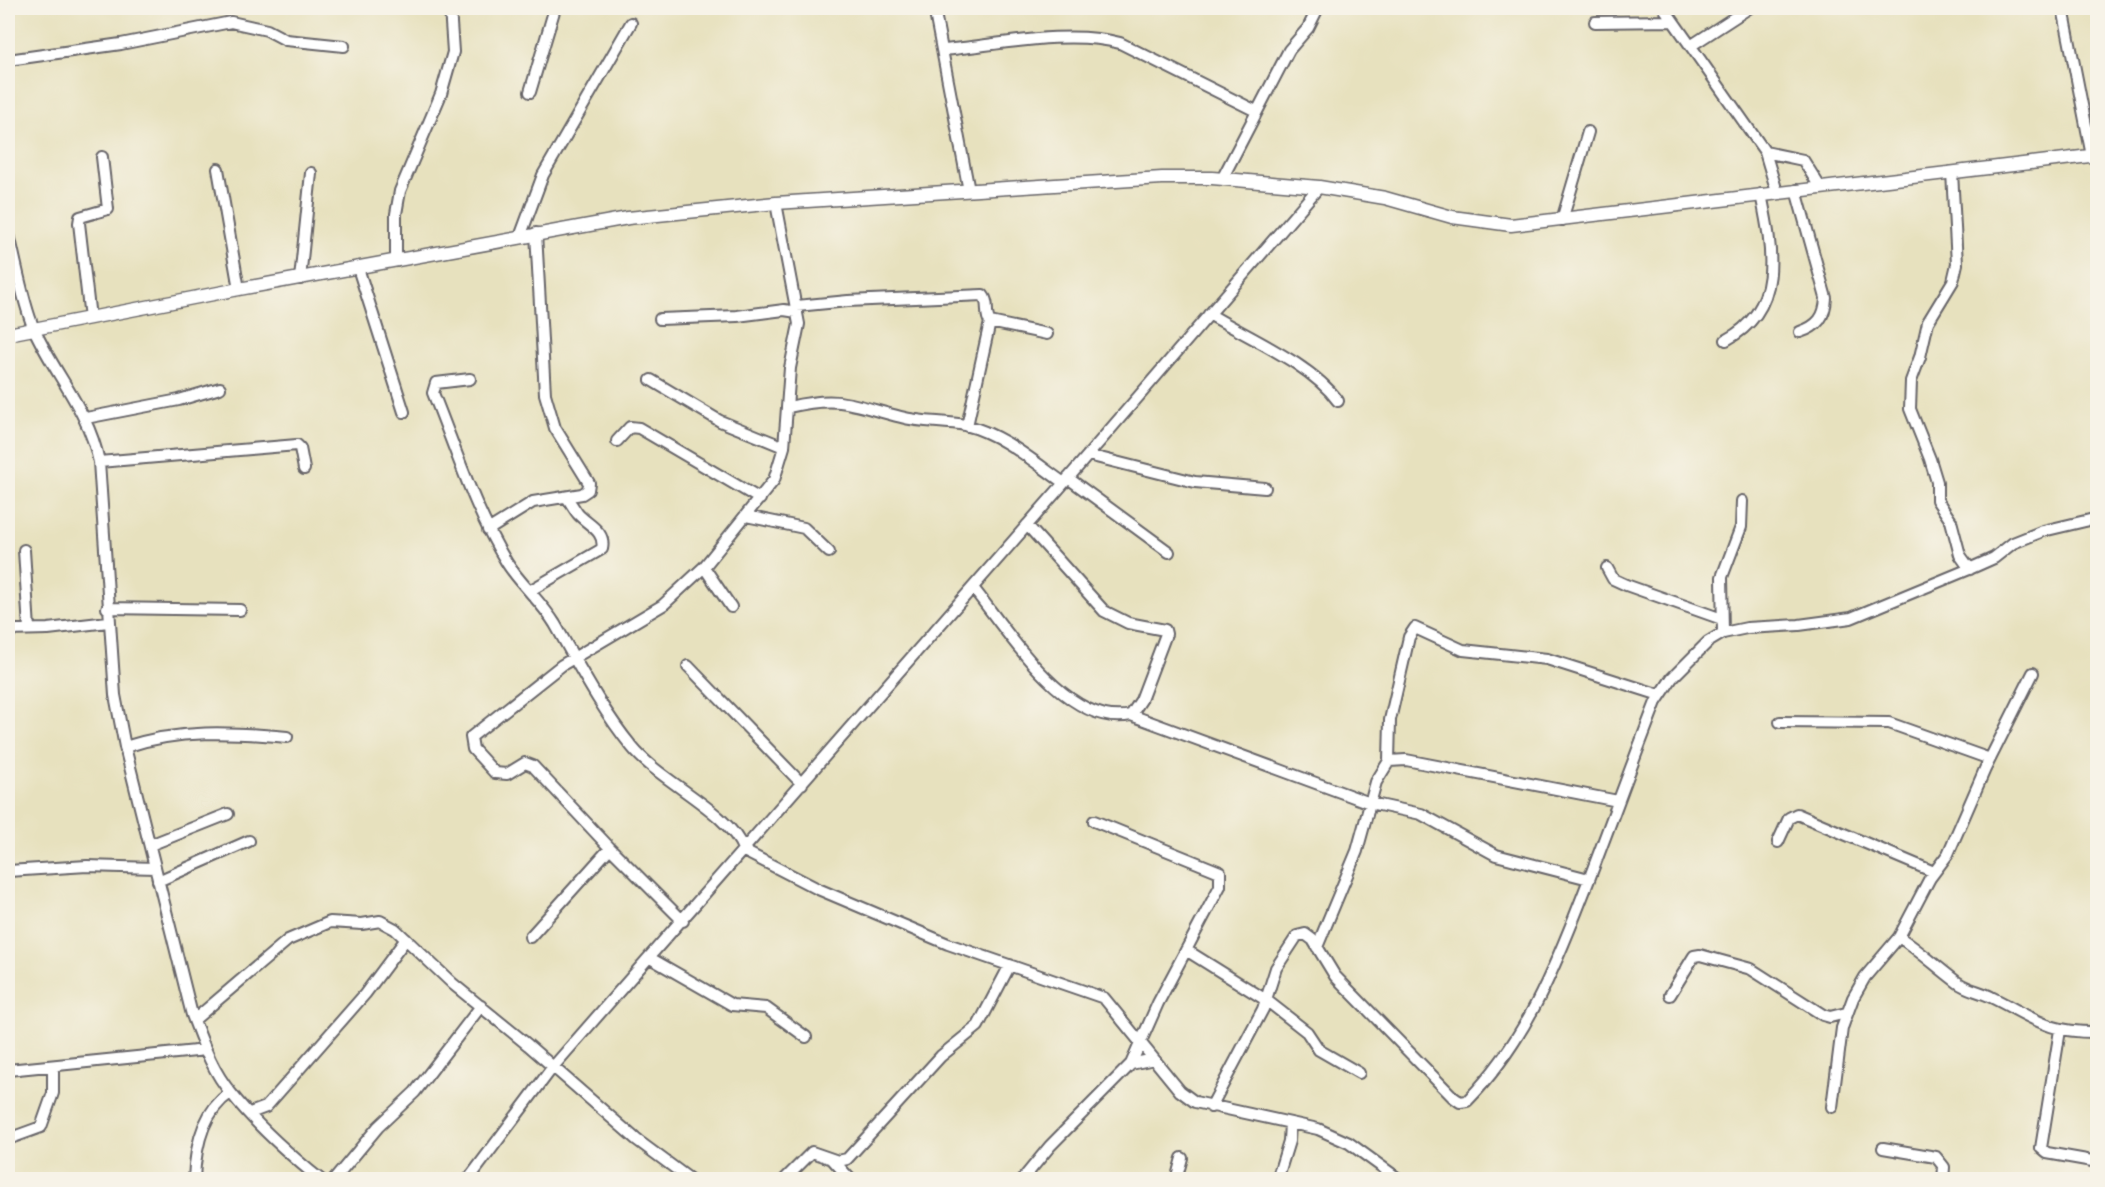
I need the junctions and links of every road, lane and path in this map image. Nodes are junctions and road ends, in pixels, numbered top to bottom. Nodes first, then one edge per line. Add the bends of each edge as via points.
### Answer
1 (450, 8) edge
2 (555, 8) edge
3 (934, 8) edge
4 (1318, 8) edge
5 (1664, 8) edge
6 (1749, 8) edge
7 (2063, 8) edge
8 (1673, 21) junction
9 (1595, 22) dead end
10 (631, 23) dead end
11 (1692, 45) junction
12 (344, 46) dead end
13 (944, 50) junction
14 (8, 60) edge
15 (530, 92) dead end
16 (1256, 111) junction
17 (1588, 132) dead end
18 (1765, 152) junction
19 (2095, 155) edge
20 (102, 157) dead end
21 (218, 169) dead end
22 (1952, 172) junction
23 (311, 173) dead end
24 (1222, 179) junction
25 (1319, 187) junction
26 (1821, 187) junction
27 (1796, 190) junction
28 (969, 191) junction
29 (1777, 192) junction
30 (1761, 194) junction
31 (776, 203) junction
32 (1562, 220) junction
33 (8, 231) edge
34 (536, 233) junction
35 (520, 237) junction
36 (396, 261) junction
37 (358, 268) junction
38 (300, 279) junction
39 (239, 289) junction
40 (797, 307) junction
41 (1209, 314) junction
42 (90, 318) junction
43 (660, 319) dead end
44 (990, 322) junction
45 (34, 329) junction
46 (1800, 332) dead end
47 (8, 334) edge
48 (1047, 334) dead end
49 (1726, 340) dead end
50 (470, 379) dead end
51 (651, 380) dead end
52 (220, 388) dead end
53 (1338, 401) dead end
54 (789, 407) junction
55 (404, 412) dead end
56 (86, 418) junction
57 (967, 426) junction
58 (617, 441) dead end
59 (784, 447) junction
60 (1088, 455) junction
61 (99, 462) junction
62 (304, 469) dead end
63 (1066, 481) junction
64 (1265, 488) dead end
65 (567, 498) junction
66 (760, 500) junction
67 (1742, 501) dead end
68 (746, 516) junction
69 (2097, 518) edge
70 (1027, 525) junction
71 (488, 530) junction
72 (24, 550) dead end
73 (829, 552) dead end
74 (1169, 552) dead end
75 (704, 567) junction
76 (1607, 568) dead end
77 (1970, 569) junction
78 (973, 588) junction
79 (531, 590) junction
80 (731, 607) dead end
81 (107, 608) junction
82 (240, 610) dead end
83 (1722, 619) junction
84 (108, 622) junction
85 (29, 629) junction
86 (8, 630) edge
87 (1723, 633) junction
88 (573, 659) junction
89 (688, 666) dead end
90 (2033, 673) dead end
91 (1660, 695) junction
92 (1131, 715) junction
93 (1780, 722) dead end
94 (287, 736) dead end
95 (125, 747) junction
96 (1990, 759) junction
97 (1389, 761) junction
98 (802, 784) junction
99 (1618, 801) junction
100 (1370, 803) junction
101 (228, 814) dead end
102 (1094, 821) dead end
103 (249, 841) dead end
104 (1778, 842) dead end
105 (150, 845) junction
106 (610, 848) junction
107 (744, 851) junction
108 (155, 868) junction
109 (8, 871) edge
110 (1934, 872) junction
111 (1589, 879) junction
112 (158, 881) junction
113 (683, 921) junction
114 (530, 937) dead end
115 (1899, 937) junction
116 (406, 939) junction
117 (1317, 947) junction
118 (1186, 950) junction
119 (650, 958) junction
120 (1010, 964) junction
121 (1670, 995) dead end
122 (1266, 1000) junction
123 (481, 1006) junction
124 (1846, 1013) junction
125 (194, 1020) junction
126 (2060, 1030) junction
127 (2097, 1032) edge
128 (806, 1037) dead end
129 (1141, 1042) junction
130 (206, 1050) junction
131 (1154, 1059) junction
132 (1131, 1064) junction
133 (53, 1067) junction
134 (552, 1068) junction
135 (8, 1070) edge
136 (1359, 1073) dead end
137 (230, 1093) junction
138 (266, 1107) junction
139 (1211, 1107) junction
140 (1832, 1107) dead end
141 (250, 1113) junction
142 (1290, 1123) junction
143 (263, 1126) junction
144 (8, 1139) edge
145 (1883, 1148) dead end
146 (1182, 1158) dead end
147 (833, 1160) junction
148 (2097, 1162) edge
149 (194, 1179) edge
150 (321, 1179) edge
151 (334, 1179) edge
152 (468, 1179) edge
153 (691, 1179) edge
154 (784, 1179) edge
155 (851, 1179) edge
156 (1022, 1179) edge
157 (1176, 1179) edge
158 (1277, 1179) edge
159 (1400, 1179) edge
160 (1943, 1179) edge

1 - 36 street via 453,52 441,94 400,191
2 - 15 street
3 - 13 street
4 - 16 street via 1308,28 1289,50
5 - 8 street
6 - 11 street
7 - 19 street
8 - 9 street
8 - 11 street
10 - 35 street via 543,176
11 - 18 street
12 - 14 street via 286,40 267,30 231,22 122,44
13 - 16 street via 1075,37 1104,38 1134,49
13 - 28 street
16 - 24 street
17 - 32 street
18 - 26 street via 1803,160
18 - 29 street
19 - 22 street
20 - 42 street via 108,209 80,217 79,223
21 - 39 street
22 - 26 street
22 - 77 street via 1957,264 1953,281 1928,321 1911,381 1910,409 1937,482 1937,500 1951,521 1960,555
23 - 38 street
24 - 25 street
24 - 28 street via 1162,178
25 - 32 street via 1385,198 1483,223 1511,225
25 - 41 street
26 - 27 street
27 - 29 street
27 - 46 street via 1826,298 1820,321
28 - 31 street
29 - 30 street
30 - 32 street
30 - 49 street via 1770,239 1768,287 1746,328
31 - 34 street via 628,218
31 - 40 street
33 - 45 street
34 - 35 street
34 - 65 street via 545,394 555,428 589,483 588,490
35 - 36 street
36 - 37 street
37 - 38 street
37 - 55 street
38 - 39 street
39 - 42 street
40 - 43 street via 737,316
40 - 44 street via 979,295 986,298
40 - 54 street via 799,334 790,368
41 - 53 street via 1306,370 1326,384
41 - 60 street
42 - 45 street
44 - 48 street
44 - 57 street
45 - 47 street
45 - 56 street
50 - 71 street via 436,383 433,393
51 - 59 street via 720,421
52 - 56 street
54 - 57 street via 819,400 854,403 901,417
54 - 59 street
56 - 61 street
57 - 63 street via 1003,442
58 - 66 street via 630,427 639,428
59 - 66 street via 774,480
60 - 63 street
60 - 64 street via 1195,482
61 - 62 street via 297,446
61 - 81 street
63 - 70 street
63 - 74 street
65 - 71 street via 533,502
65 - 79 street via 598,531 602,549
66 - 68 street
67 - 83 street via 1741,527 1722,577
68 - 73 street via 804,528
68 - 75 street
69 - 77 street via 2036,533
70 - 78 street
70 - 92 street via 1104,612 1128,623 1165,630 1141,700
71 - 79 street via 516,576
72 - 85 street
75 - 80 street
75 - 88 street via 663,605
76 - 83 street via 1613,579 1626,585
77 - 87 street via 1851,618
78 - 92 street via 1036,666 1071,701 1105,714
78 - 98 street
79 - 88 street
81 - 82 street
81 - 84 street
83 - 87 street
84 - 85 street
84 - 95 street
85 - 86 street
87 - 91 street via 1700,650
88 - 106 street via 475,732 470,743 495,773 507,774 525,763 533,766
88 - 107 street via 634,749 650,766 728,826
89 - 98 street
90 - 96 street
91 - 97 street via 1547,659 1463,650 1415,628 1409,637 1390,720
91 - 99 street
92 - 100 street
93 - 96 street via 1889,723
94 - 95 street via 194,734 159,737
95 - 105 street
96 - 110 street via 1948,854
97 - 99 street via 1406,760
97 - 100 street via 1380,772
98 - 107 street
99 - 111 street
100 - 111 street via 1421,814 1496,855
100 - 117 street via 1357,851
101 - 105 street
102 - 118 street via 1220,872 1220,886
103 - 112 street
104 - 110 street via 1789,818 1797,814
105 - 108 street
106 - 113 street
106 - 114 street
107 - 113 street
107 - 120 street via 818,889 948,944
108 - 109 street via 87,866
108 - 112 street
110 - 115 street
111 - 117 street via 1530,1017 1498,1066 1464,1102 1453,1097 1335,976
112 - 125 street
113 - 119 street
115 - 124 street via 1865,977
115 - 126 street via 1958,983 2041,1025
116 - 123 street
116 - 125 street via 380,921 330,922 301,933 268,955
116 - 138 street via 365,994
117 - 122 street via 1307,935 1297,936 1276,968
118 - 122 street
118 - 129 street
119 - 128 street via 732,1005 766,1008
119 - 134 street
120 - 129 street via 1104,998
120 - 147 street via 978,1026 941,1056 847,1159
121 - 124 street via 1697,955 1751,969 1822,1015
122 - 136 street via 1307,1032 1319,1050
122 - 139 street
123 - 134 street
123 - 151 street via 415,1092 378,1127
124 - 140 street
125 - 130 street
126 - 127 street
126 - 148 street via 2041,1148 2047,1153
129 - 131 street
129 - 132 street
130 - 133 street
130 - 137 street
131 - 132 street
131 - 139 street via 1180,1091
132 - 156 street
133 - 135 street
133 - 144 street via 53,1092 41,1127
134 - 152 street
134 - 153 street via 637,1140
137 - 141 street
137 - 149 street via 218,1101 205,1122
138 - 141 street
138 - 143 street
139 - 142 street
141 - 143 street
142 - 158 street via 1289,1141
142 - 159 street via 1318,1129 1349,1143
143 - 150 street
145 - 160 street via 1936,1157 1944,1167
146 - 157 street
147 - 154 street via 812,1152
147 - 155 street

